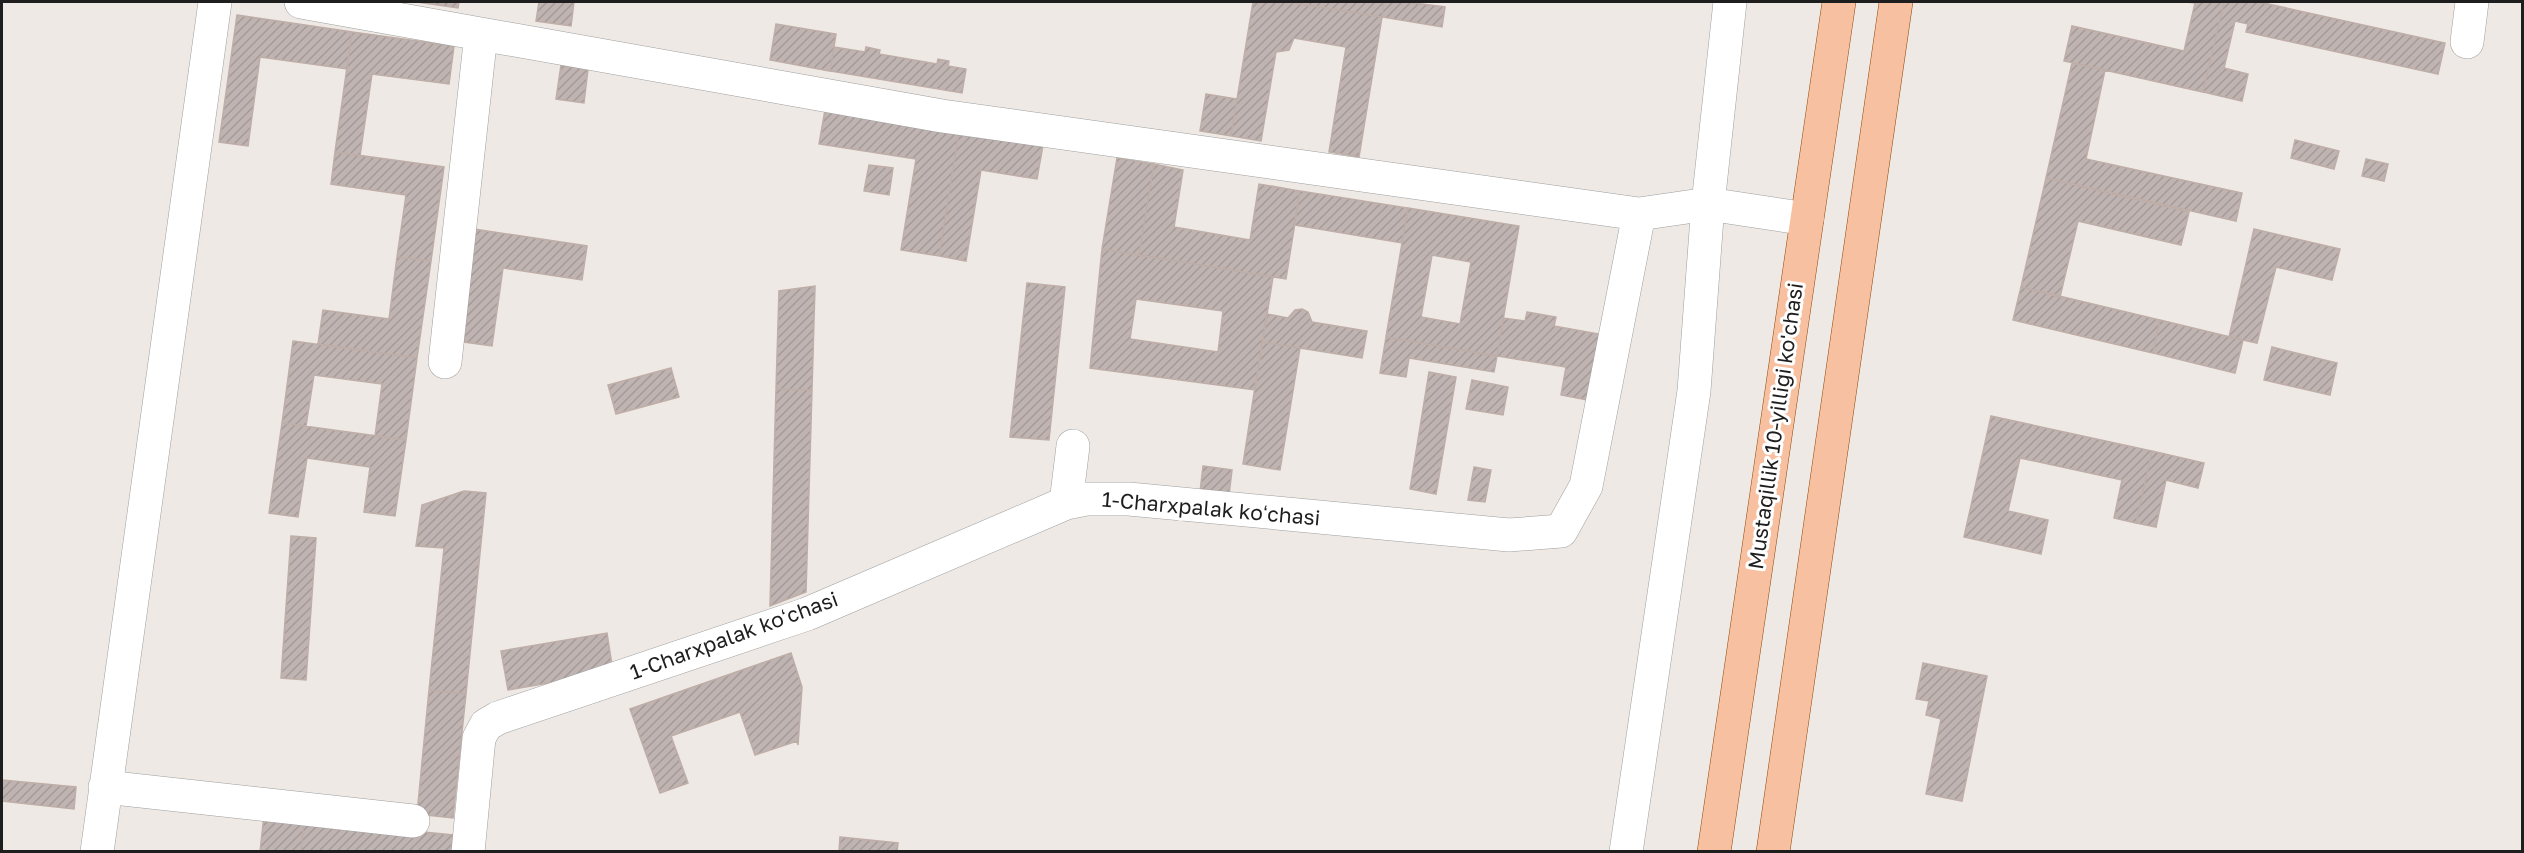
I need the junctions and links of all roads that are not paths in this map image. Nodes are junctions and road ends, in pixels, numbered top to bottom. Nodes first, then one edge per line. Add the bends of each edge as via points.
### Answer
1 (215, 2) edge
2 (301, 2) edge
3 (1730, 2) edge
4 (1839, 2) edge
5 (1896, 2) edge
6 (2472, 2) edge
7 (481, 34) junction
8 (2467, 42) dead end
9 (1708, 204) junction
10 (1639, 214) junction
11 (1807, 219) junction
12 (445, 362) dead end
13 (1073, 446) dead end
14 (1066, 503) junction
15 (105, 787) junction
16 (413, 821) dead end
17 (97, 852) edge
18 (468, 852) edge
19 (1626, 852) edge
20 (1714, 852) edge
21 (1773, 852) edge

1 - 15 street
2 - 7 street
3 - 9 street
4 - 11 main road, Mustaqillik 10-yilligi ko'chasi
5 - 21 main road
6 - 8 street
7 - 10 street via 942,116
7 - 12 street
9 - 10 street
9 - 11 street
9 - 19 street via 1694,391
10 - 14 street, 1-Charxpalak koʻchasi via 1586,486 1561,531 1509,535 1129,499
11 - 20 main road, Mustaqillik 10-yilligi ko'chasi
13 - 14 street
14 - 18 street, 1-Charxpalak koʻchasi via 807,614 486,725 479,738
15 - 16 street
15 - 17 street

